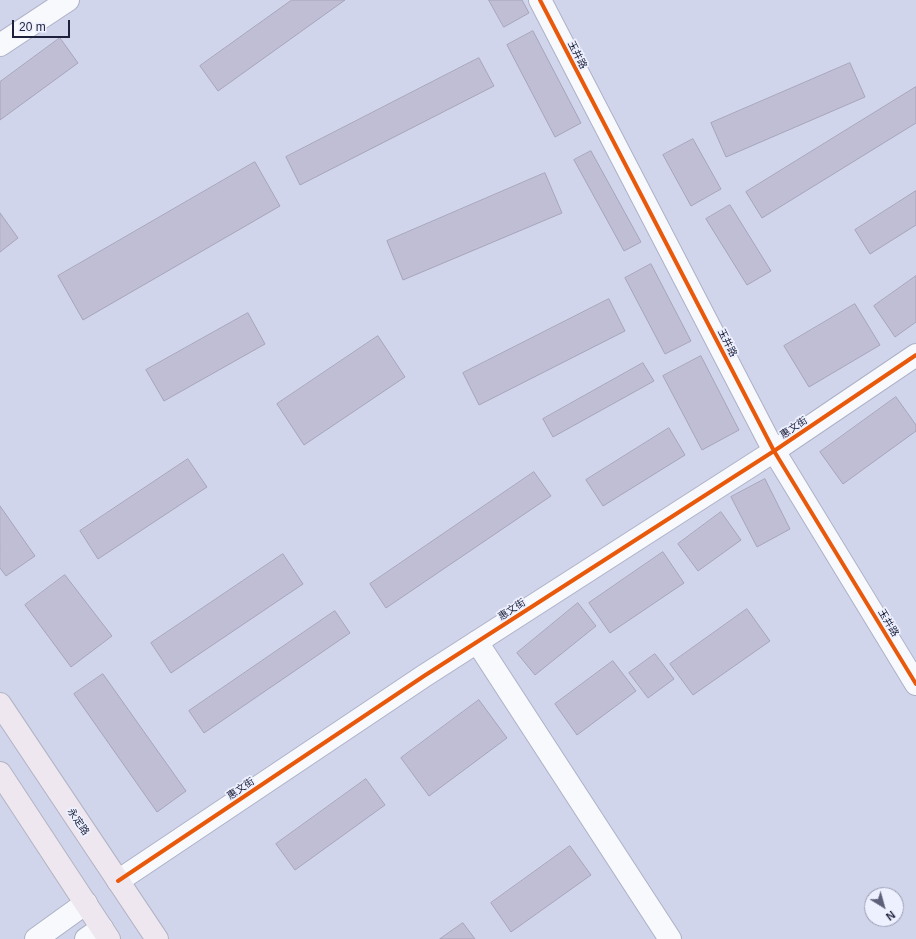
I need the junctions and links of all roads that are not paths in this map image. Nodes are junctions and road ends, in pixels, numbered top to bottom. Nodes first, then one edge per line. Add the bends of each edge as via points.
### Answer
1 (68, 0) edge
2 (540, 0) edge
3 (0, 45) edge
4 (916, 355) edge
5 (774, 451) junction
6 (477, 642) junction
7 (916, 684) edge
8 (0, 704) edge
9 (0, 773) edge
10 (118, 881) junction
11 (86, 903) junction
12 (99, 935) edge
13 (36, 939) edge
14 (157, 939) edge
15 (670, 939) edge

1 - 3 street
2 - 5 street, 玉井路
4 - 5 street, 惠文街
5 - 6 street, 惠文街
5 - 7 street, 玉井路
6 - 10 street, 惠文街
6 - 15 street
8 - 10 highway, 永定路
9 - 11 highway
10 - 14 highway, 永定路
11 - 12 highway
11 - 13 street

